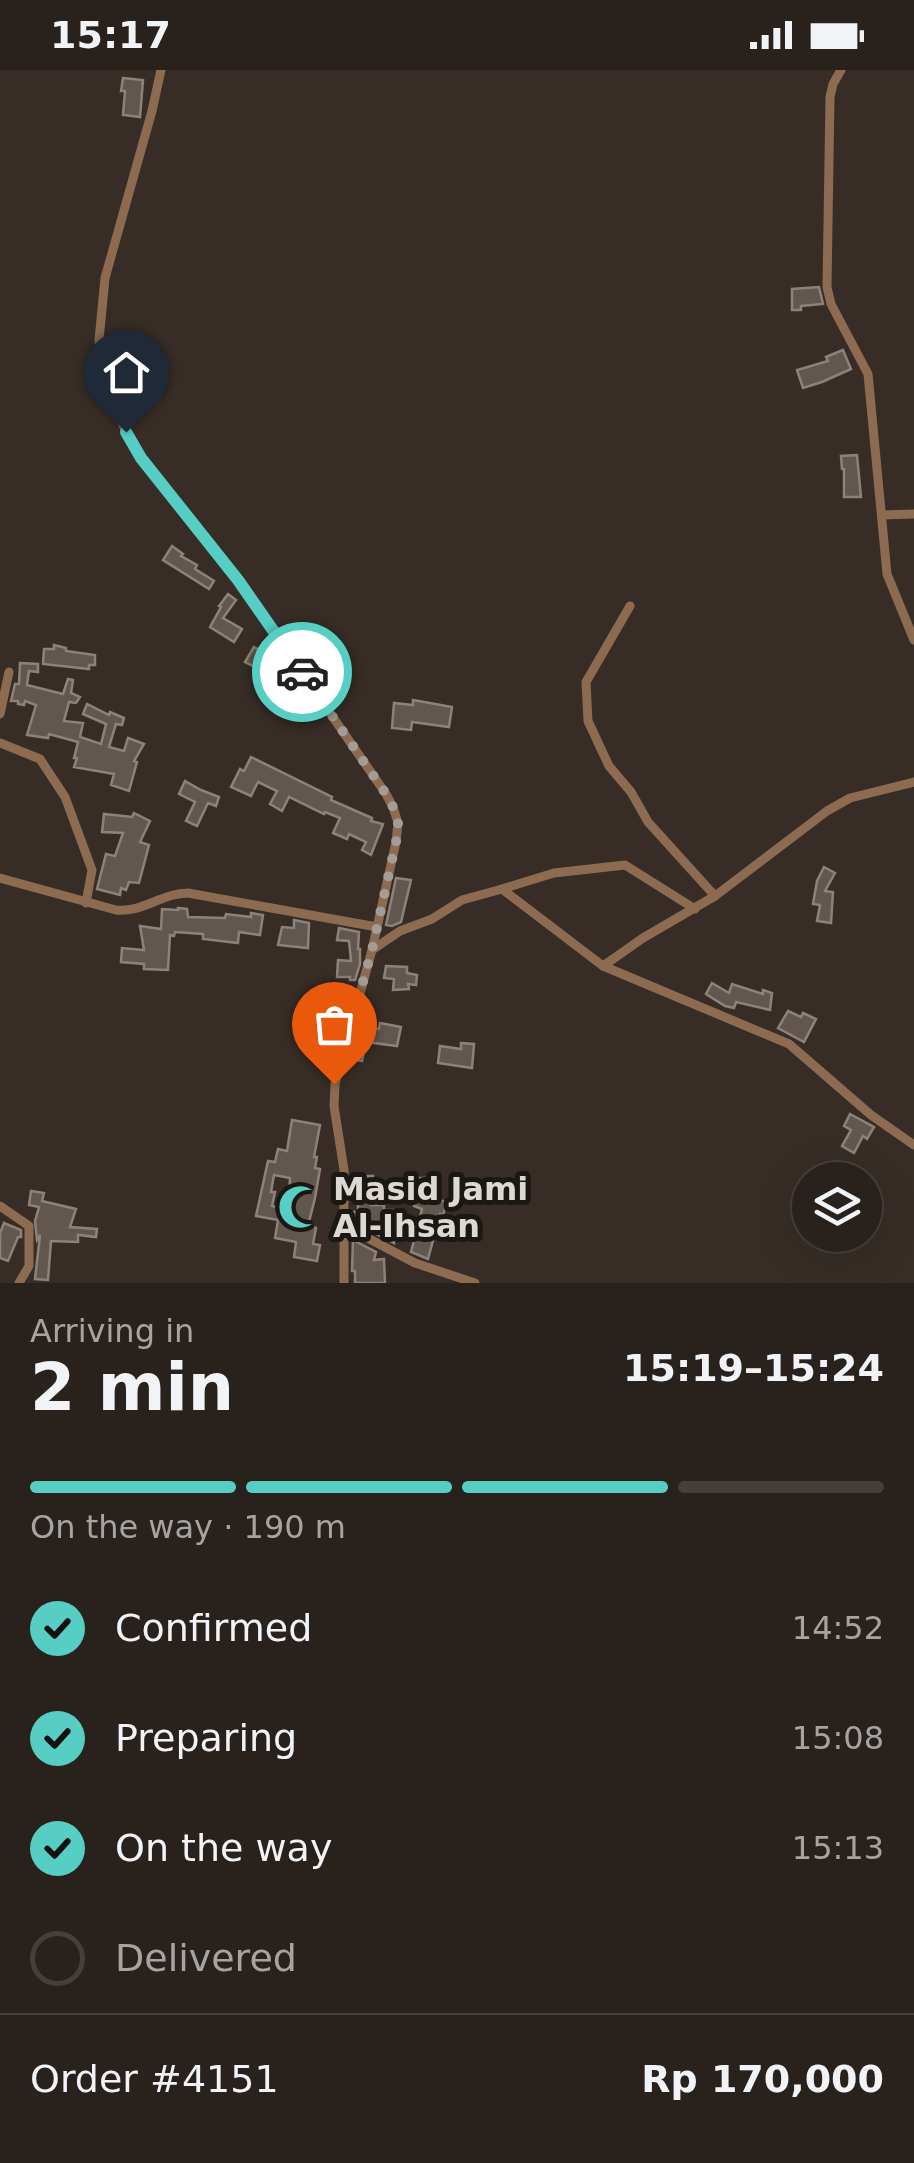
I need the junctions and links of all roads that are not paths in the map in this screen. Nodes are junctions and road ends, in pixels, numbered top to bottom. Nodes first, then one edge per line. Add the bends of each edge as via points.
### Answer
1 (162, 70) edge
2 (841, 70) edge
3 (914, 514) edge
4 (882, 515) junction
5 (630, 606) dead end
6 (914, 640) edge
7 (9, 672) dead end
8 (0, 714) edge
9 (0, 743) edge
10 (914, 782) edge
11 (0, 878) edge
12 (502, 889) junction
13 (715, 896) junction
14 (86, 902) junction
15 (695, 909) junction
16 (377, 926) junction
17 (372, 950) junction
18 (603, 966) junction
19 (914, 1144) edge
20 (0, 1206) edge
21 (343, 1228) junction
22 (19, 1283) edge
23 (344, 1283) edge
24 (475, 1283) edge

1 - 16 street via 106,278 102,373 141,458 238,580 393,807 396,842
2 - 4 street via 830,98 827,287 868,374
3 - 4 street
4 - 6 street via 888,580
5 - 13 street via 586,682 588,721 648,822
7 - 8 street
9 - 14 street via 40,759 66,798 92,870
10 - 13 street via 850,798
11 - 14 street
12 - 15 street via 554,873 626,865
12 - 17 street via 462,900
12 - 18 street
13 - 15 street
14 - 16 street via 129,911 188,892
15 - 18 street
16 - 17 street
17 - 21 street via 334,1084
18 - 19 street via 788,1044
20 - 22 street via 30,1230 29,1266
21 - 23 street
21 - 24 street via 415,1264

